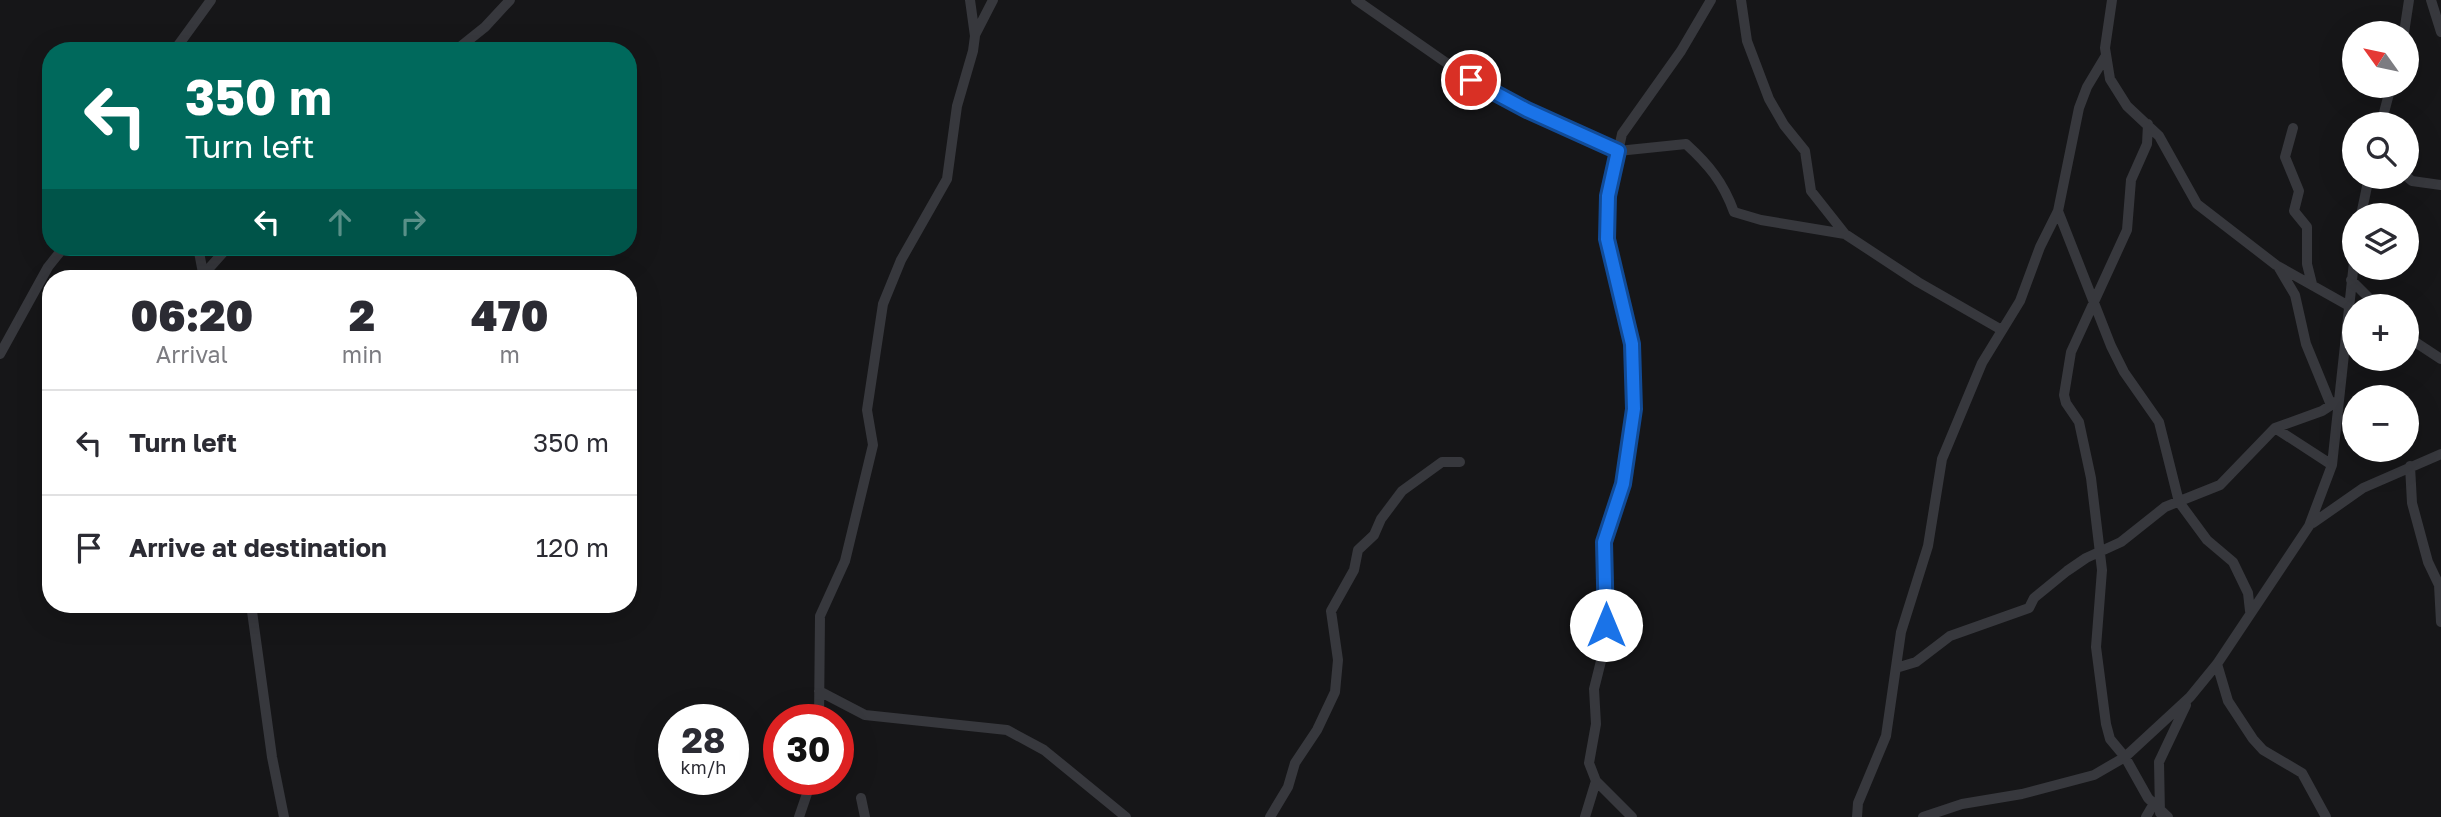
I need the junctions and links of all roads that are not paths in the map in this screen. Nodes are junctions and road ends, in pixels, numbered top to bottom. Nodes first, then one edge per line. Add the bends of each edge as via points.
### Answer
1 (211, 0) edge
2 (510, 0) edge
3 (970, 0) edge
4 (993, 0) edge
5 (1356, 0) edge
6 (1711, 0) edge
7 (1741, 0) edge
8 (2112, 0) edge
9 (2409, 0) edge
10 (2431, 0) edge
11 (2406, 21) edge
12 (2441, 32) edge
13 (975, 36) junction
14 (181, 42) edge
15 (466, 42) edge
16 (2105, 58) junction
17 (2148, 124) junction
18 (2293, 128) dead end
19 (1618, 151) junction
20 (2419, 182) edge
21 (2441, 185) edge
22 (2058, 211) junction
23 (1845, 234) junction
24 (57, 256) edge
25 (221, 256) edge
26 (2276, 265) junction
27 (46, 270) edge
28 (209, 270) edge
29 (42, 278) edge
30 (2351, 280) joint
31 (2312, 284) junction
32 (2350, 294) edge
33 (2365, 294) edge
34 (2342, 302) edge
35 (2092, 304) junction
36 (2000, 329) junction
37 (2419, 345) edge
38 (0, 354) edge
39 (2342, 354) edge
40 (2441, 359) edge
41 (2335, 403) junction
42 (2275, 428) junction
43 (2441, 454) edge
44 (1460, 462) dead end
45 (2332, 465) junction
46 (2410, 466) junction
47 (2179, 502) junction
48 (2309, 526) junction
49 (2100, 554) junction
50 (2250, 611) junction
51 (252, 613) edge
52 (2441, 622) edge
53 (2217, 664) junction
54 (1896, 668) junction
55 (819, 691) junction
56 (2190, 697) junction
57 (819, 704) edge
58 (2125, 757) junction
59 (1596, 781) junction
60 (807, 795) edge
61 (860, 798) dead end
62 (2160, 813) edge
63 (284, 817) edge
64 (799, 817) edge
65 (865, 817) edge
66 (1126, 817) edge
67 (1270, 817) edge
68 (1585, 817) edge
69 (1632, 817) edge
70 (1857, 817) edge
71 (1923, 817) edge
72 (2146, 817) edge
73 (2326, 817) edge

1 - 14 street
2 - 15 street
3 - 13 street
4 - 13 street
5 - 19 street via 1471,80
6 - 19 street via 1681,51 1632,117
7 - 23 street via 1747,41 1769,99 1805,150 1811,191
8 - 16 street
9 - 11 street
10 - 12 street
13 - 55 street via 944,185 901,260 883,304 867,410 873,445 845,561 822,606
16 - 17 street via 2117,91
16 - 22 street via 2079,108
17 - 26 street via 2171,154 2197,204
17 - 35 street via 2147,144 2131,180 2127,230
18 - 31 street via 2285,157 2299,191 2294,211 2307,226
19 - 23 street via 1686,144 1724,185 1734,212
19 - 59 street via 1608,196 1607,239 1632,344 1634,409 1623,484 1604,542 1604,649 1594,689 1596,724 1589,763
20 - 21 street
22 - 35 street
22 - 36 street via 2020,301
23 - 36 street
24 - 27 street
25 - 28 street
26 - 31 street
26 - 41 street via 2295,295 2306,344
29 - 38 street
30 - 32 street
30 - 33 street
31 - 34 street
35 - 47 street via 2124,372 2159,422
35 - 49 street via 2071,352 2064,394 2079,422
36 - 54 street via 1942,459 1928,546 1906,614
37 - 40 street
39 - 41 street
41 - 42 street
41 - 45 street
42 - 45 street
42 - 47 street via 2220,485
43 - 46 street
44 - 67 street via 1442,462 1402,491 1374,535 1358,550 1354,570 1331,611 1338,667 1335,692
45 - 48 street
46 - 48 street via 2363,488
46 - 52 street via 2412,503 2439,585
47 - 49 street via 2165,507
47 - 50 street via 2207,540 2233,562 2248,593
48 - 50 street
49 - 54 street via 2067,571 2034,598 2029,608 1950,636 1916,662
49 - 58 street via 2096,647 2102,707 2110,738
50 - 53 street
51 - 63 street
53 - 56 street
53 - 73 street via 2228,701 2253,739 2302,774
54 - 70 street via 1886,736 1858,803
55 - 57 street
55 - 66 street via 865,715 1007,730 1044,750
56 - 58 street
56 - 62 street via 2159,762
58 - 62 street
58 - 71 street via 2094,775
59 - 68 street
59 - 69 street
60 - 64 street
61 - 65 street
62 - 72 street

